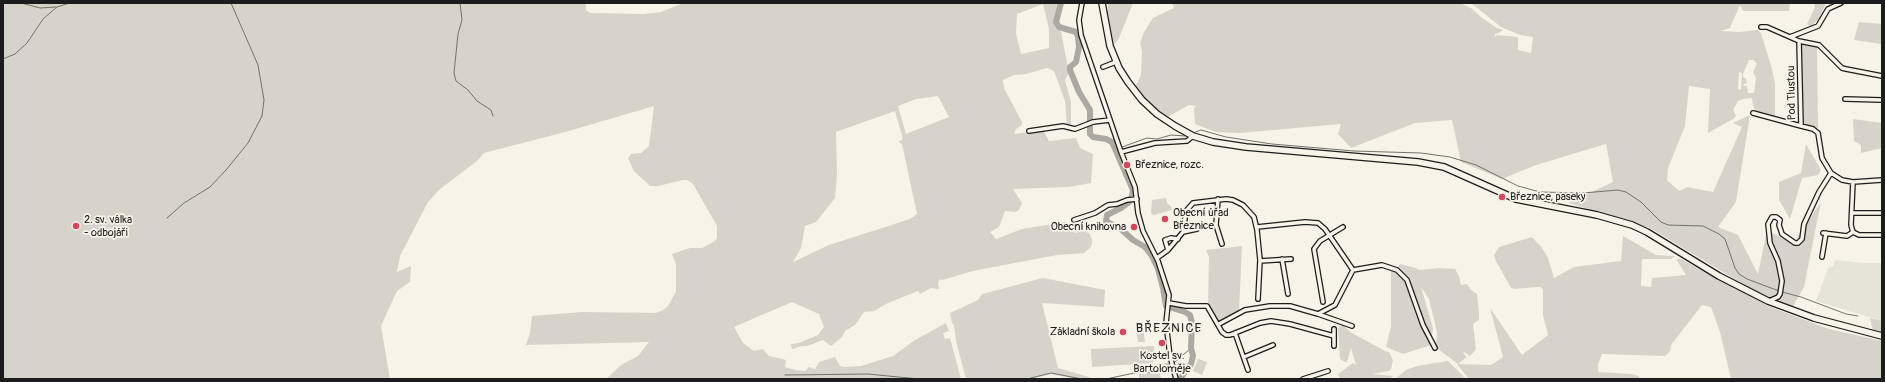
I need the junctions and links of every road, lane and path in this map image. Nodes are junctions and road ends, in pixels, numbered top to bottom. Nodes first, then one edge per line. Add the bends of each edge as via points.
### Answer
1 (1082, 3) edge
2 (1102, 3) edge
3 (1841, 3) edge
4 (1761, 27) dead end
5 (1790, 37) junction
6 (1799, 41) junction
7 (1116, 62) junction
8 (1103, 67) dead end
9 (1882, 76) edge
10 (1845, 99) dead end
11 (1882, 100) edge
12 (1753, 113) dead end
13 (1110, 120) junction
14 (1800, 126) junction
15 (1029, 130) dead end
16 (1193, 136) junction
17 (1121, 152) junction
18 (1831, 173) junction
19 (1882, 180) edge
20 (1853, 182) junction
21 (1218, 199) junction
22 (1132, 200) junction
23 (1852, 213) junction
24 (1882, 213) edge
25 (1074, 220) dead end
26 (1257, 227) junction
27 (1343, 227) dead end
28 (1197, 229) dead end
29 (1183, 232) junction
30 (1853, 232) junction
31 (1330, 235) junction
32 (1882, 235) edge
33 (1178, 239) junction
34 (1222, 244) dead end
35 (1168, 250) junction
36 (1822, 257) dead end
37 (1157, 258) junction
38 (1291, 258) dead end
39 (1282, 259) junction
40 (1260, 261) junction
41 (1353, 270) junction
42 (1288, 294) dead end
43 (1258, 298) dead end
44 (1768, 301) junction
45 (1324, 302) dead end
46 (1169, 306) junction
47 (1318, 314) junction
48 (1219, 324) junction
49 (1352, 326) dead end
50 (1334, 329) dead end
51 (1236, 333) junction
52 (1334, 336) junction
53 (1882, 336) edge
54 (1273, 345) dead end
55 (1334, 346) dead end
56 (1435, 348) dead end
57 (1244, 357) junction
58 (1248, 370) dead end
59 (1328, 371) dead end
60 (1176, 379) edge
61 (1303, 379) edge

1 - 13 street via 1079,20 1081,35
2 - 7 main road via 1108,37
3 - 5 street via 1828,9 1818,26
4 - 5 street
5 - 6 street
6 - 9 street via 1819,45 1846,70
6 - 14 street, Pod Tlustou
7 - 8 street
7 - 16 main road via 1133,89 1149,107 1166,121
10 - 11 street
12 - 14 street
13 - 15 street via 1072,129 1063,126
13 - 17 street
14 - 18 street, Pod Tlustou via 1818,133 1822,158
16 - 17 street via 1187,141 1150,144
16 - 44 main road via 1241,147 1418,162 1444,167 1516,199 1597,215 1637,227 1719,276
17 - 22 street via 1134,183
18 - 20 street via 1842,180
18 - 44 street via 1819,192 1804,224 1802,239 1798,243 1782,234 1780,220 1776,217 1772,217 1768,224 1770,243 1778,261 1782,281 1782,290 1778,297
19 - 20 street
20 - 23 street
21 - 26 street via 1233,200 1243,205 1254,217
21 - 29 street via 1189,205 1185,213
21 - 34 street via 1216,225
22 - 25 street via 1107,206
22 - 37 street via 1143,231
23 - 24 street
23 - 30 street
26 - 31 street via 1311,222 1322,226
26 - 40 street
27 - 31 street
28 - 29 street
29 - 33 street
30 - 32 street via 1859,235
30 - 36 street via 1847,236 1825,233
31 - 41 street
31 - 45 street via 1317,244 1314,251
33 - 35 street
33 - 35 street via 1165,240
35 - 37 street
37 - 46 street via 1164,276
38 - 39 street
39 - 40 street
39 - 42 street
40 - 43 street
41 - 47 street via 1335,306
41 - 56 street via 1382,265 1392,267 1404,276
44 - 53 main road via 1814,318
46 - 48 street via 1207,306
46 - 60 street via 1166,323
47 - 48 street via 1290,306 1270,306 1243,310
47 - 49 street
48 - 51 street via 1224,335
50 - 52 street
51 - 52 street via 1271,321
51 - 57 street
52 - 55 street
54 - 57 street
57 - 58 street
59 - 61 street

